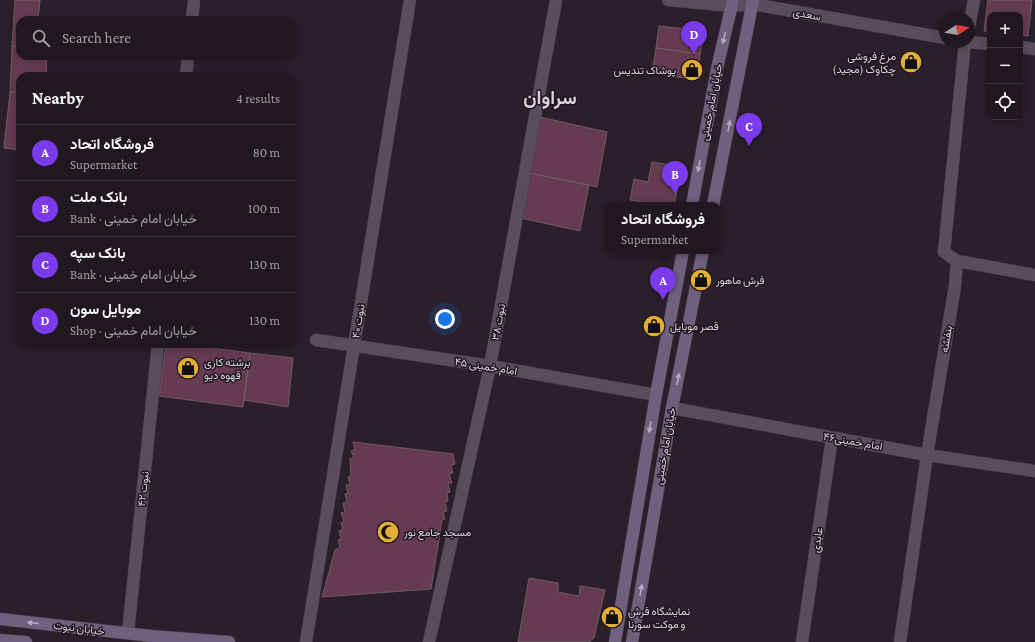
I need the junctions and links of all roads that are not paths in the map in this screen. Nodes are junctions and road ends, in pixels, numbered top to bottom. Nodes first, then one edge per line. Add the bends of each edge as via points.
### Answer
1 (194, 0) edge
2 (410, 0) edge
3 (556, 0) edge
4 (668, 0) edge
5 (974, 0) edge
6 (753, 2) edge
7 (732, 3) edge
8 (972, 12) edge
9 (192, 16) edge
10 (939, 37) edge
11 (975, 43) edge
12 (987, 44) edge
13 (1023, 47) edge
14 (964, 48) edge
15 (1035, 49) edge
16 (188, 60) edge
17 (186, 72) edge
18 (693, 202) edge
19 (714, 202) edge
20 (682, 254) edge
21 (702, 254) edge
22 (957, 261) junction
23 (1035, 275) edge
24 (316, 340) dead end
25 (354, 346) junction
26 (158, 348) edge
27 (490, 366) junction
28 (656, 395) junction
29 (672, 408) junction
30 (832, 438) junction
31 (927, 455) junction
32 (1035, 471) edge
33 (0, 619) edge
34 (128, 633) junction
35 (0, 640) edge
36 (26, 642) edge
37 (229, 642) edge
38 (306, 642) edge
39 (429, 642) edge
40 (615, 642) edge
41 (632, 642) edge
42 (802, 642) edge
43 (900, 642) edge

1 - 9 street
2 - 25 street, نبوت ۴۰
3 - 27 street, نبوت ۳۸
4 - 7 street, سعدی
5 - 8 street
6 - 7 street, سعدی
6 - 10 street, سعدی
19 -> 6 main road, خیابان امام خمینی
7 -> 18 main road, خیابان امام خمینی
11 - 12 street
13 - 15 street
14 - 22 street via 944,252
16 - 17 street
20 - 28 main road, خیابان امام خمینی
29 -> 21 main road, خیابان امام خمینی
22 - 23 street
22 - 31 street, بنفشه
24 - 25 street, امام خمینی ۴۵
25 - 27 street, امام خمینی ۴۵
25 - 38 street, نبوت ۴۰
26 - 34 street, نبوت ۴۲
27 - 28 street, امام خمینی ۴۵
27 - 39 street, نبوت ۳۸
28 -> 40 main road, خیابان امام خمینی
29 - 30 street, امام خمینی۴۶
41 -> 29 main road, خیابان امام خمینی
30 - 31 street, امام خمینی۴۶
30 - 42 street, عابدی
31 - 32 street, امام خمینی۴۶
31 - 43 street, بنفشه
34 -> 33 main road, خیابان نبوت
34 - 37 main road, خیابان نبوت
35 - 36 main road

